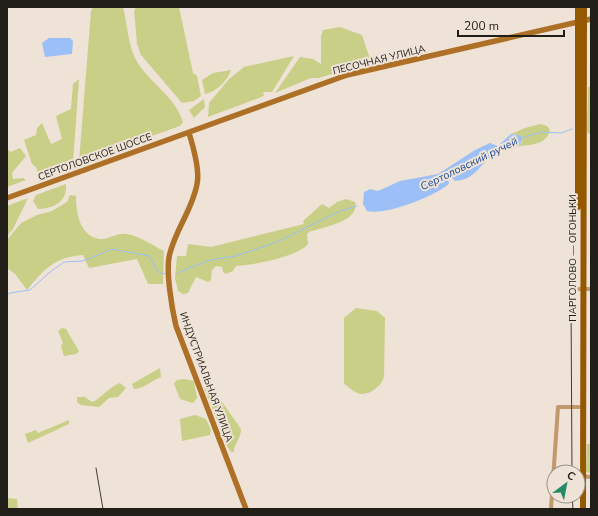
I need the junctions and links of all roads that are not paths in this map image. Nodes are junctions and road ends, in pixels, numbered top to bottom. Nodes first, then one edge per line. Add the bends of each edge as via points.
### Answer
1 (578, 7) edge
2 (584, 7) edge
3 (591, 19) edge
4 (581, 21) junction
5 (189, 133) junction
6 (7, 198) edge
7 (580, 289) junction
8 (591, 289) edge
9 (579, 407) junction
10 (581, 464) edge
11 (581, 464) edge
12 (246, 509) edge
13 (551, 509) edge

1 - 4 main road, ПАРГОЛОВО — ОГОНЬКИ
2 - 4 main road, ПАРГОЛОВО — ОГОНЬКИ
3 - 4 main road, ПЕСОЧНАЯ УЛИЦА
4 - 5 main road, ПЕСОЧНАЯ УЛИЦА via 360,72
4 - 7 main road, ПАРГОЛОВО — ОГОНЬКИ
5 - 6 main road, СЕРТОЛОВСКОЕ ШОССЕ
5 - 12 main road, ИНДУСТРИАЛЬНАЯ УЛИЦА via 198,182 169,254 172,308 176,326
7 - 8 street
7 - 9 main road, ПАРГОЛОВО — ОГОНЬКИ
7 - 10 main road, ПАРГОЛОВО — ОГОНЬКИ
9 - 11 main road, ПАРГОЛОВО — ОГОНЬКИ
9 - 13 street via 558,407

